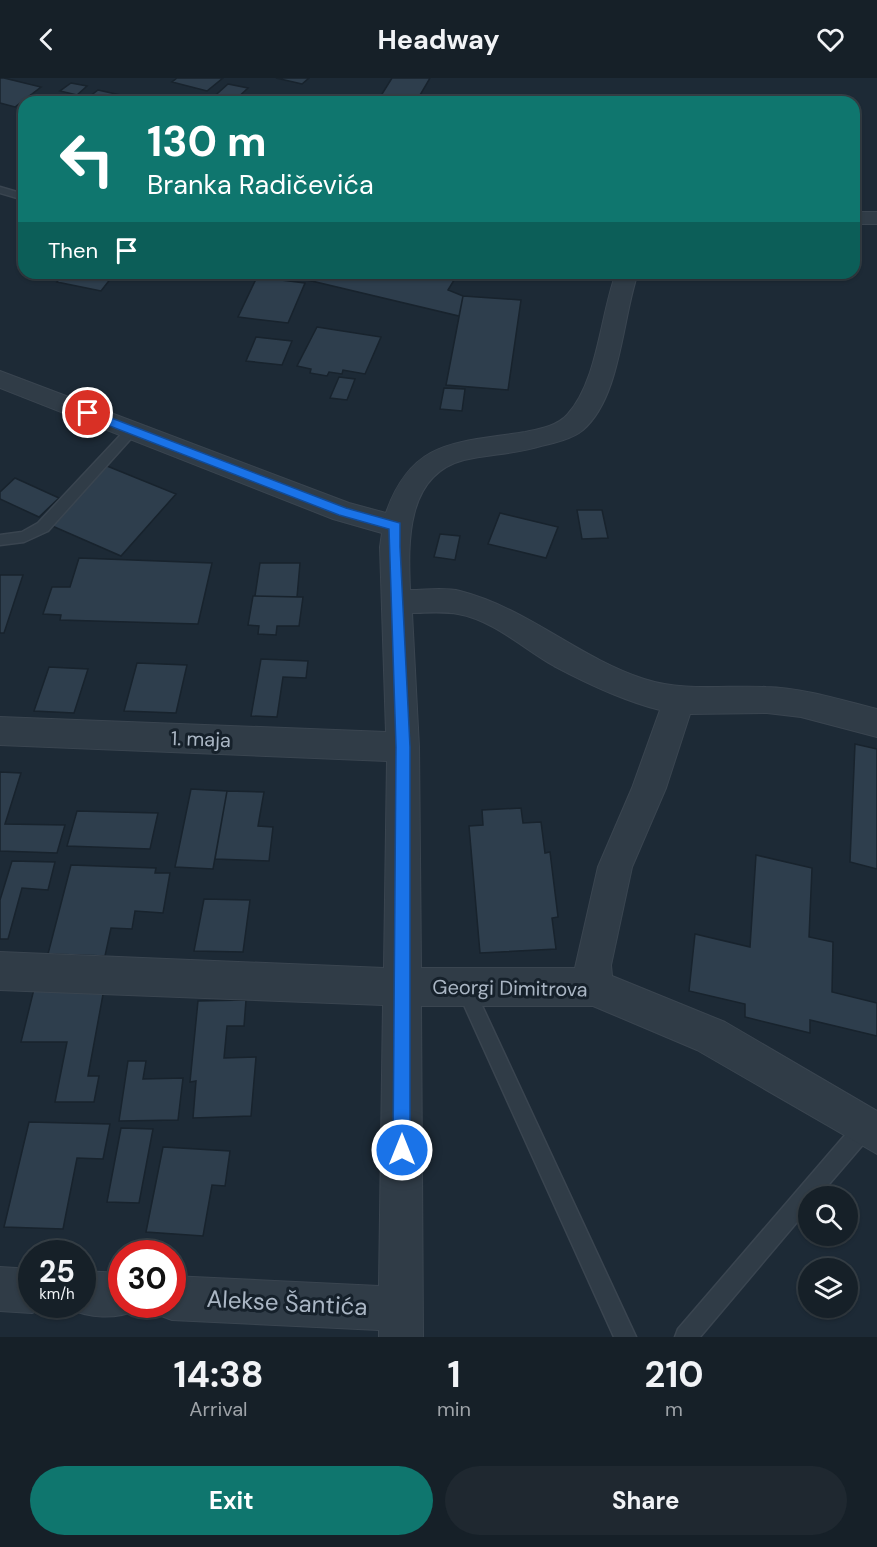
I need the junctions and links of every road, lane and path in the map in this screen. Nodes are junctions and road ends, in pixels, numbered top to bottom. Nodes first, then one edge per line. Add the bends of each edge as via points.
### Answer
1 (0, 190) edge
2 (18, 195) edge
3 (860, 218) edge
4 (877, 218) edge
5 (625, 279) edge
6 (0, 379) edge
7 (132, 430) junction
8 (396, 526) junction
9 (0, 540) edge
10 (398, 602) junction
11 (679, 700) junction
12 (877, 723) edge
13 (0, 731) edge
14 (403, 747) junction
15 (0, 970) edge
16 (404, 987) junction
17 (593, 987) junction
18 (465, 988) junction
19 (871, 1130) edge
20 (0, 1289) edge
21 (18, 1290) edge
22 (186, 1300) edge
23 (402, 1323) edge
24 (625, 1337) edge
25 (686, 1337) edge

1 - 2 lane
3 - 4 street
5 - 8 street via 594,393 576,422 535,440 474,449 442,459 422,471 402,503
6 - 7 street
7 - 8 street via 343,512
7 - 9 lane via 43,527 24,537
8 - 10 street
10 - 11 street via 458,602 482,610 565,657 638,691
10 - 14 street
11 - 12 street via 767,700 801,704
11 - 17 street via 649,788 615,867
13 - 14 street, 1. maja
14 - 16 street
15 - 16 street, Georgi Dimitrova
16 - 18 street, Georgi Dimitrova
16 - 23 street
17 - 18 street, Georgi Dimitrova
17 - 19 street, Georgi Dimitrova via 711,1036
18 - 24 lane
19 - 25 lane
20 - 21 street
22 - 23 street, Alekse Šantića

